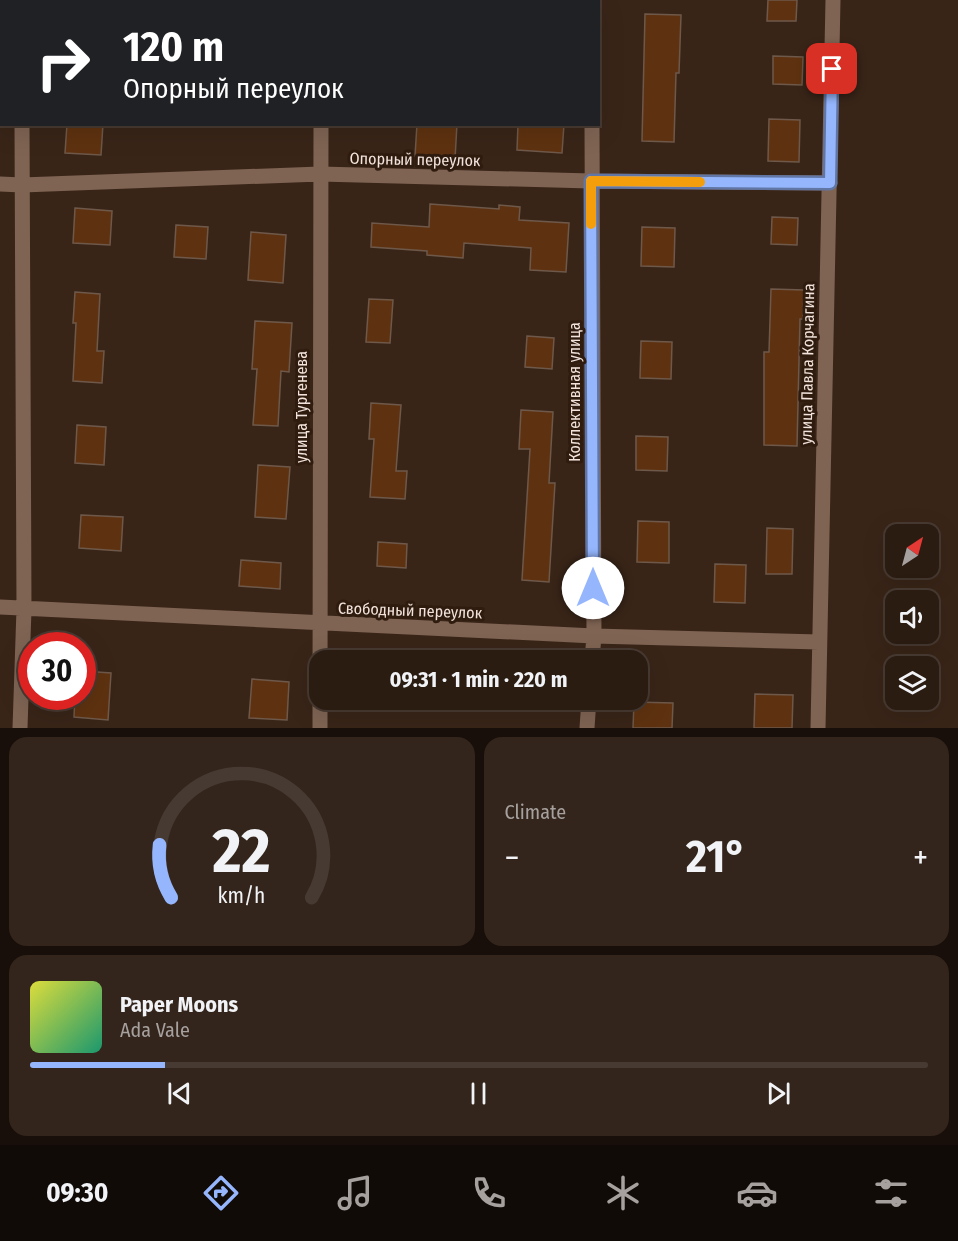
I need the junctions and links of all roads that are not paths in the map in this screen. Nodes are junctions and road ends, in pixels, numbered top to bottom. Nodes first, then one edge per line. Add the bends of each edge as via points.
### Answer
1 (833, 0) edge
2 (22, 126) edge
3 (321, 126) edge
4 (592, 126) edge
5 (320, 174) junction
6 (591, 181) junction
7 (830, 183) junction
8 (0, 184) edge
9 (22, 185) junction
10 (0, 607) edge
11 (24, 609) junction
12 (319, 624) junction
13 (594, 636) junction
14 (819, 642) junction
15 (319, 650) edge
16 (593, 650) edge
17 (320, 710) edge
18 (588, 710) edge
19 (20, 728) edge
20 (320, 728) edge
21 (587, 728) edge
22 (818, 728) edge

1 - 7 street, улица Павла Корчагина
2 - 9 street
3 - 5 street, улица Тургенева
4 - 6 street, Коллективная улица
5 - 6 street, Опорный переулок
5 - 9 street, Опорный переулок
5 - 12 street, улица Тургенева
6 - 7 street, Опорный переулок
6 - 13 street, Коллективная улица
7 - 14 street, улица Павла Корчагина
8 - 9 street, Опорный переулок
9 - 11 street
10 - 11 street, Свободный переулок
11 - 12 street, Свободный переулок
11 - 19 street
12 - 13 street, Свободный переулок
12 - 15 street, улица Тургенева
13 - 14 street, Свободный переулок
13 - 16 street, Коллективная улица
14 - 22 street, улица Павла Корчагина
17 - 20 street
18 - 21 street

